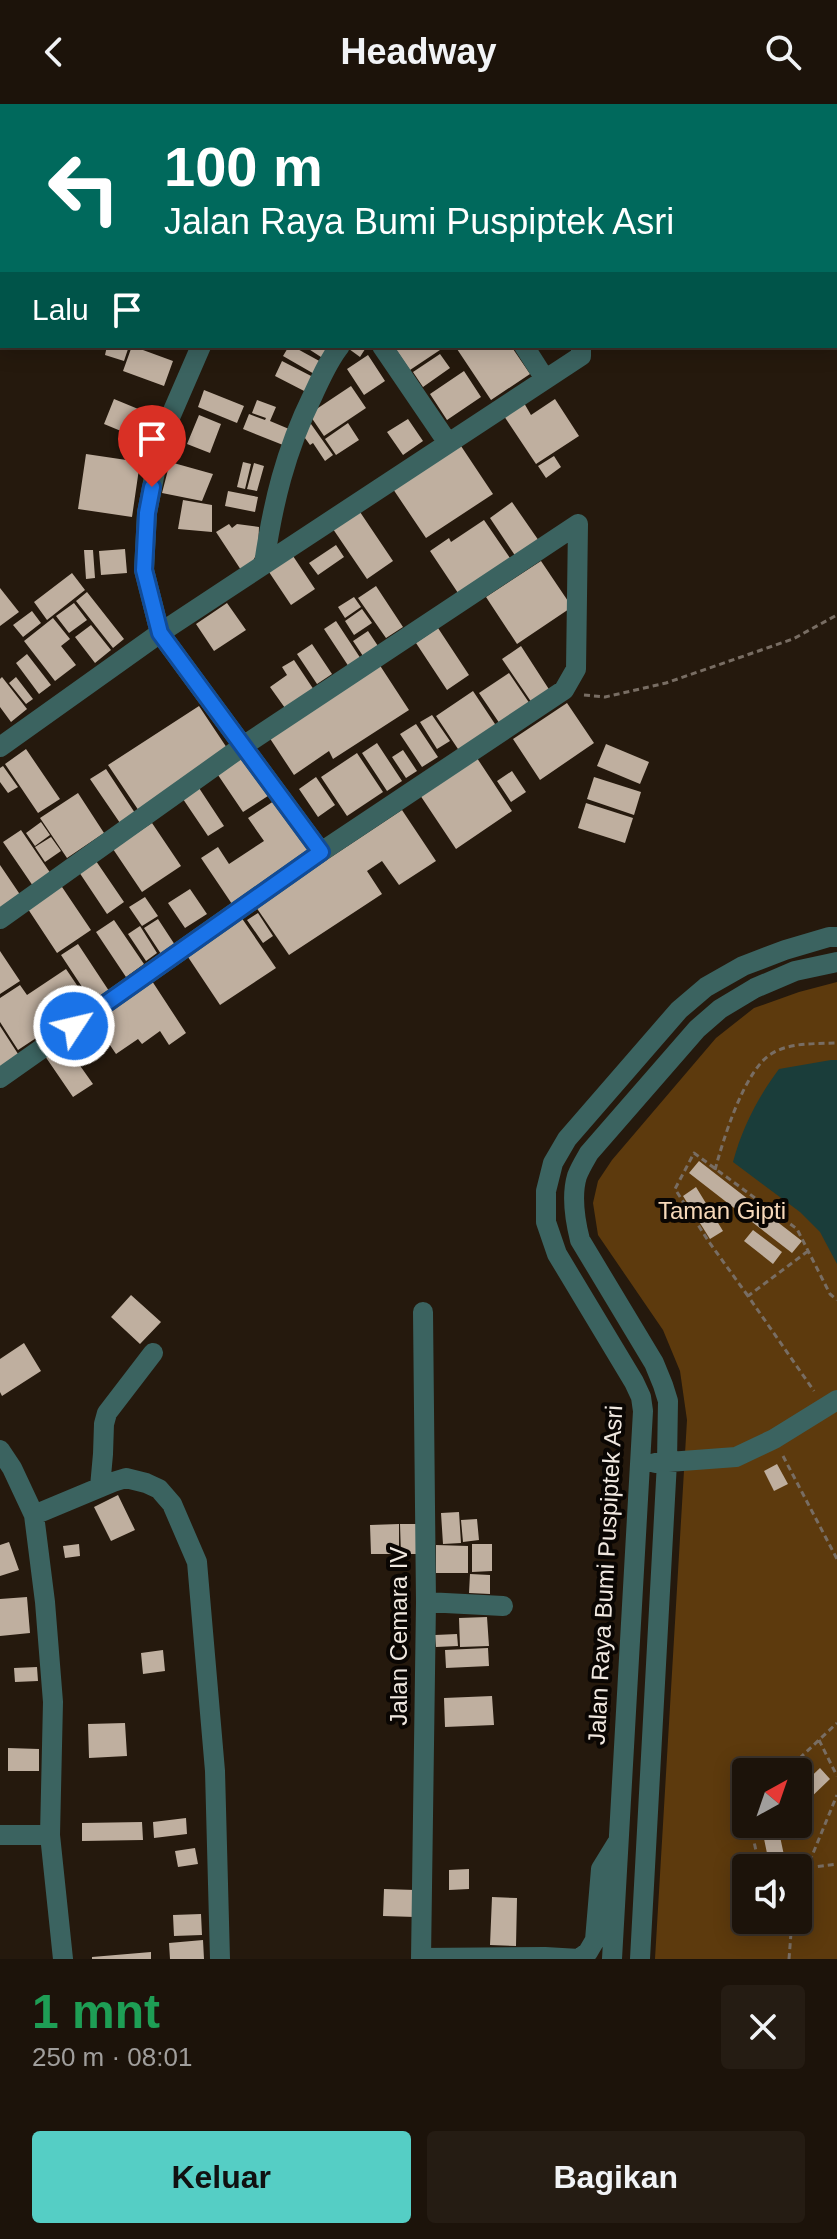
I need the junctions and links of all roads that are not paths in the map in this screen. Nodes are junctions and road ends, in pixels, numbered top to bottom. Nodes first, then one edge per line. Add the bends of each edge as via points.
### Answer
1 (200, 348) edge
2 (339, 348) edge
3 (383, 348) edge
4 (525, 348) edge
5 (581, 348) edge
6 (545, 379) junction
7 (448, 443) junction
8 (264, 564) junction
9 (160, 633) junction
10 (243, 746) junction
11 (0, 747) edge
12 (321, 852) junction
13 (0, 919) edge
14 (837, 937) edge
15 (837, 962) edge
16 (0, 1078) edge
17 (423, 1312) dead end
18 (153, 1353) dead end
19 (831, 1404) edge
20 (0, 1450) edge
21 (667, 1462) junction
22 (639, 1464) junction
23 (100, 1487) junction
24 (34, 1515) junction
25 (426, 1602) junction
26 (503, 1606) dead end
27 (0, 1835) edge
28 (50, 1835) junction
29 (617, 1842) junction
30 (421, 1958) edge
31 (545, 1958) edge
32 (63, 1959) edge
33 (220, 1959) edge
34 (579, 1959) edge
35 (612, 1959) edge
36 (640, 1959) edge

1 - 9 street via 162,436 147,513 144,570
2 - 8 street via 297,428 273,506
3 - 7 street
4 - 6 street
5 - 6 street via 581,356
6 - 7 street
7 - 8 street
8 - 9 street
9 - 10 street
9 - 11 street
10 - 12 street
10 - 12 street via 578,524 576,669 564,690
10 - 13 street
12 - 16 street
14 - 22 street, Jalan Raya Bumi Puspiptek Asri via 743,966 706,987 679,1010 567,1139 553,1163 546,1222 557,1254 641,1397
15 - 21 street via 795,971 720,1009 589,1153 577,1176 580,1240 663,1385 668,1401
17 - 25 street, Jalan Cemara IV
18 - 23 street via 107,1413
19 - 21 street via 736,1457
20 - 24 street
21 - 22 street
21 - 36 street
22 - 29 street, Jalan Raya Bumi Puspiptek Asri
23 - 24 street
23 - 33 street via 126,1478 159,1489 172,1504 197,1562 215,1771
24 - 28 street via 53,1702
25 - 26 street
25 - 30 street, Jalan Cemara IV
27 - 28 street
28 - 32 street
29 - 34 street via 601,1869 595,1940
29 - 35 street, Jalan Raya Bumi Puspiptek Asri
30 - 31 street
31 - 34 street

